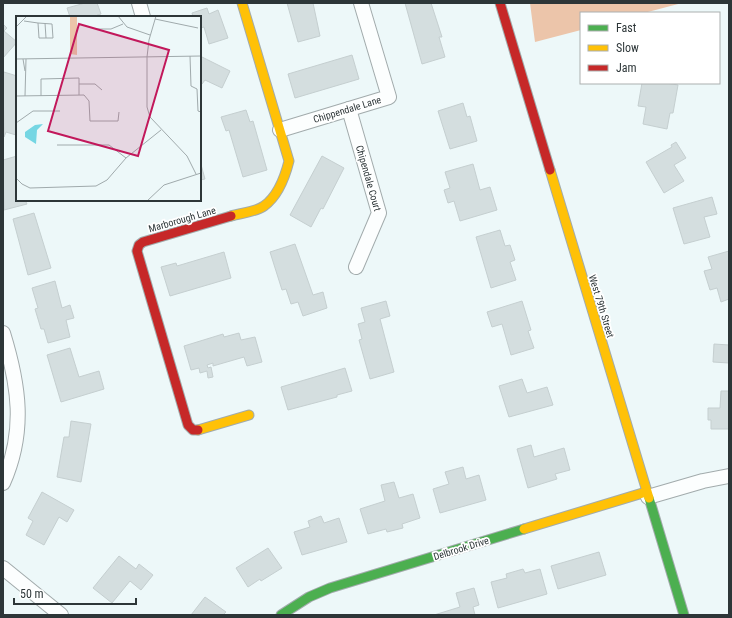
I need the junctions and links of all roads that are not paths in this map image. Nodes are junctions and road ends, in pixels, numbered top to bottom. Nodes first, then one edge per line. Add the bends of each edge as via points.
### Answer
1 (139, 3) edge
2 (242, 3) edge
3 (361, 3) edge
4 (500, 3) edge
5 (143, 16) edge
6 (349, 109) junction
7 (280, 130) junction
8 (356, 267) dead end
9 (3, 333) edge
10 (249, 415) dead end
11 (729, 476) edge
12 (3, 483) edge
13 (647, 495) junction
14 (3, 568) edge
15 (61, 615) edge
16 (281, 615) edge
17 (684, 615) edge

1 - 5 street
2 - 7 street, Marborough Lane
3 - 6 street, Chippendale Lane via 389,97
4 - 13 street, West 79th Street
6 - 7 street, Chippendale Lane
6 - 8 street, Chipendale Court via 379,213
7 - 10 street, Marborough Lane via 289,161 288,172 269,203 263,207 144,242 137,251 188,426 198,430
9 - 12 street via 14,373 19,410 16,441
11 - 13 street, Delbrook Drive
13 - 16 street, Delbrook Drive via 330,588 309,597
13 - 17 street, West 79th Street
14 - 15 street

